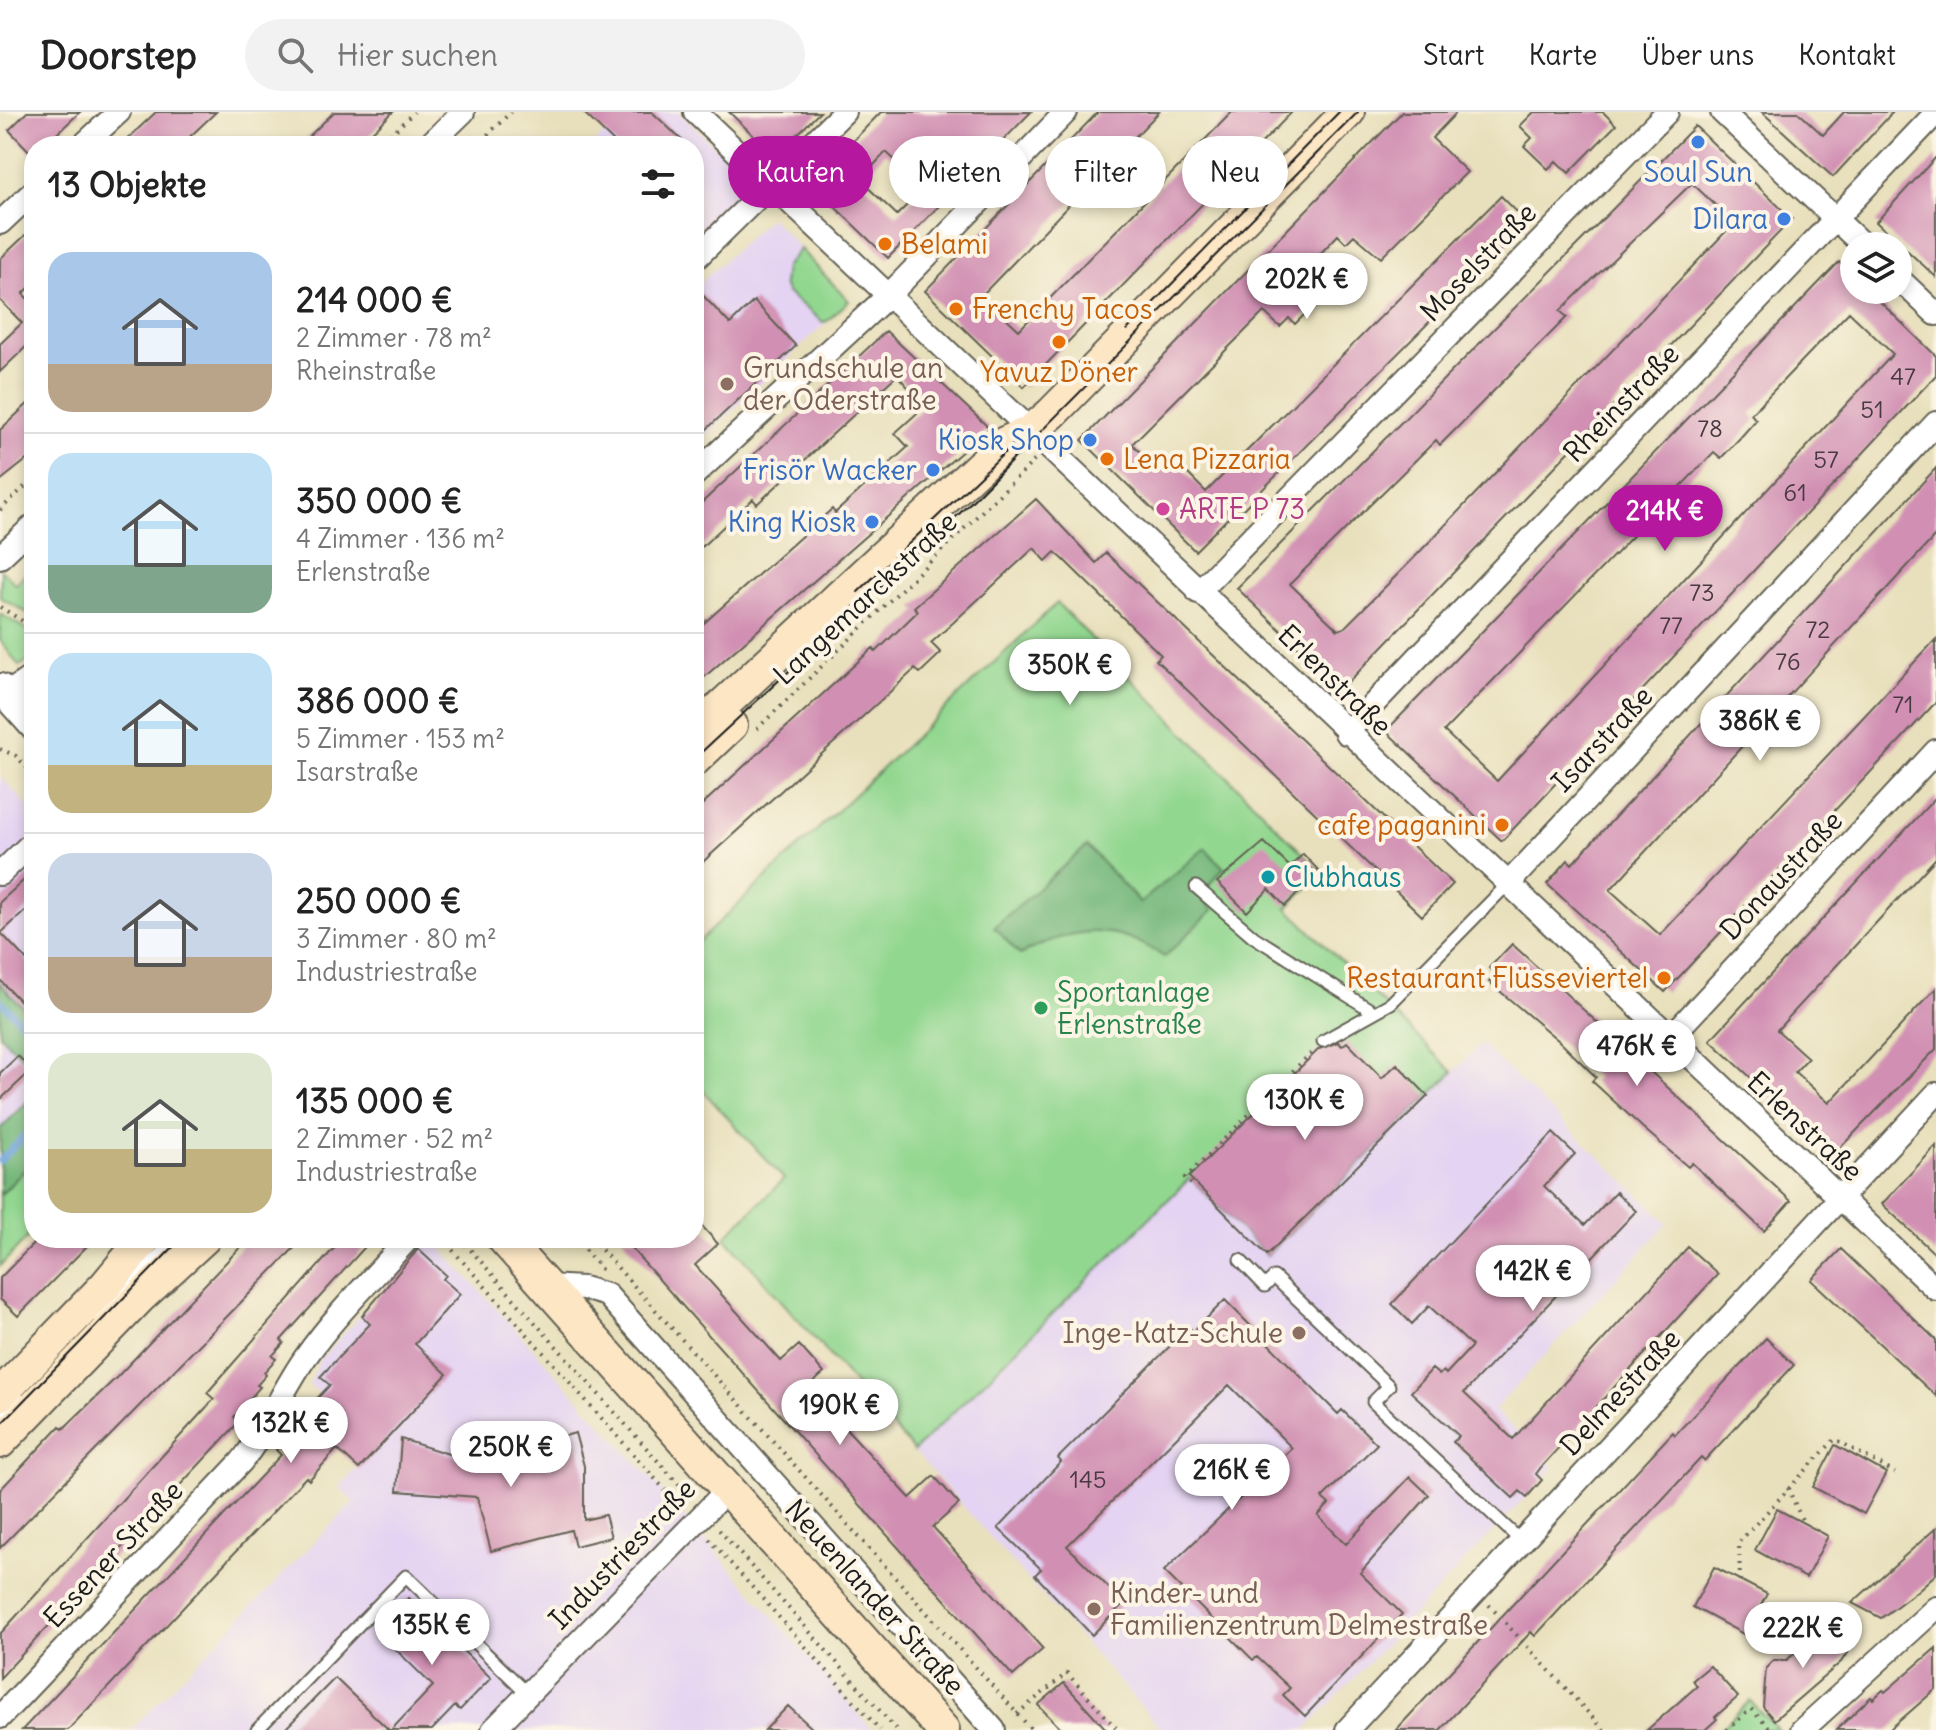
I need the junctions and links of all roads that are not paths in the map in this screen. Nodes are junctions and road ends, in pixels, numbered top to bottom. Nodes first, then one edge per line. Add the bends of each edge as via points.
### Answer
1 (119, 112) edge
2 (463, 112) edge
3 (695, 112) edge
4 (844, 112) edge
5 (1066, 112) edge
6 (1348, 112) edge
7 (1667, 112) edge
8 (1722, 112) edge
9 (1936, 113) edge
10 (93, 136) edge
11 (438, 136) edge
12 (821, 136) edge
13 (728, 142) edge
14 (24, 200) edge
15 (749, 208) edge
16 (799, 208) edge
17 (1837, 221) junction
18 (0, 223) edge
19 (1849, 232) edge
20 (704, 250) edge
21 (1912, 291) edge
22 (890, 294) junction
23 (1936, 314) edge
24 (1936, 423) edge
25 (1030, 432) junction
26 (704, 466) edge
27 (24, 534) edge
28 (0, 557) edge
29 (1198, 592) junction
30 (24, 680) edge
31 (3, 691) edge
32 (24, 715) edge
33 (704, 723) edge
34 (1346, 733) junction
35 (704, 751) edge
36 (1936, 751) edge
37 (24, 851) edge
38 (0, 874) edge
39 (1507, 885) junction
40 (1196, 887) dead end
41 (1374, 1012) junction
42 (1669, 1039) junction
43 (1323, 1041) road end
44 (1936, 1094) edge
45 (1839, 1198) junction
46 (137, 1248) edge
47 (166, 1248) edge
48 (193, 1248) edge
49 (400, 1248) edge
50 (512, 1248) edge
51 (1240, 1260) dead end
52 (546, 1286) junction
53 (1936, 1289) edge
54 (86, 1329) dead end
55 (32, 1384) dead end
56 (0, 1395) edge
57 (0, 1417) edge
58 (0, 1442) edge
59 (728, 1489) junction
60 (1522, 1543) junction
61 (1936, 1608) edge
62 (528, 1694) junction
63 (0, 1717) edge
64 (257, 1730) edge
65 (493, 1730) edge
66 (943, 1730) edge
67 (994, 1730) edge
68 (1347, 1730) edge
69 (1802, 1730) edge

1 - 10 street
2 - 11 street
3 - 13 street, Erlenstraße
4 - 12 street
5 - 22 street
6 - 25 main road, Langemarckstraße
7 - 29 street, Moselstraße
8 - 17 street
9 - 17 street, Rheinstraße
14 - 18 street
15 - 20 street
16 - 22 street, Erlenstraße
17 - 19 street
17 - 34 street, Rheinstraße
21 - 23 street
22 - 25 street, Erlenstraße
22 - 26 street
24 - 39 street, Isarstraße
25 - 29 street, Erlenstraße
25 - 33 main road, Langemarckstraße via 1005,443
25 - 35 main road, Langemarckstraße via 1017,456
27 - 28 street
29 - 34 street, Erlenstraße
30 - 31 street
31 - 32 street
34 - 39 street, Erlenstraße
36 - 42 street, Donaustraße
37 - 38 street
39 - 41 lane via 1391,1003
39 - 42 street, Erlenstraße
40 - 41 lane via 1254,937
41 - 43 lane
42 - 45 street, Erlenstraße
44 - 45 street, Delmestraße
45 - 53 street, Erlenstraße
45 - 60 street, Delmestraße
46 - 56 main road
47 - 54 lane
48 - 58 main road
49 - 63 street, Essener Straße via 323,1334 241,1462
50 - 52 main road, Neuenlander Straße
51 - 60 lane via 1265,1286 1274,1277 1389,1386 1373,1402
52 - 59 main road, Neuenlander Straße
52 - 67 street, Neuenlander Straße via 607,1295
55 - 57 lane
59 - 62 street, Industriestraße
59 - 66 main road, Neuenlander Straße
60 - 68 street, Delmestraße
61 - 69 street
62 - 64 lane via 406,1576
62 - 65 street, Industriestraße

